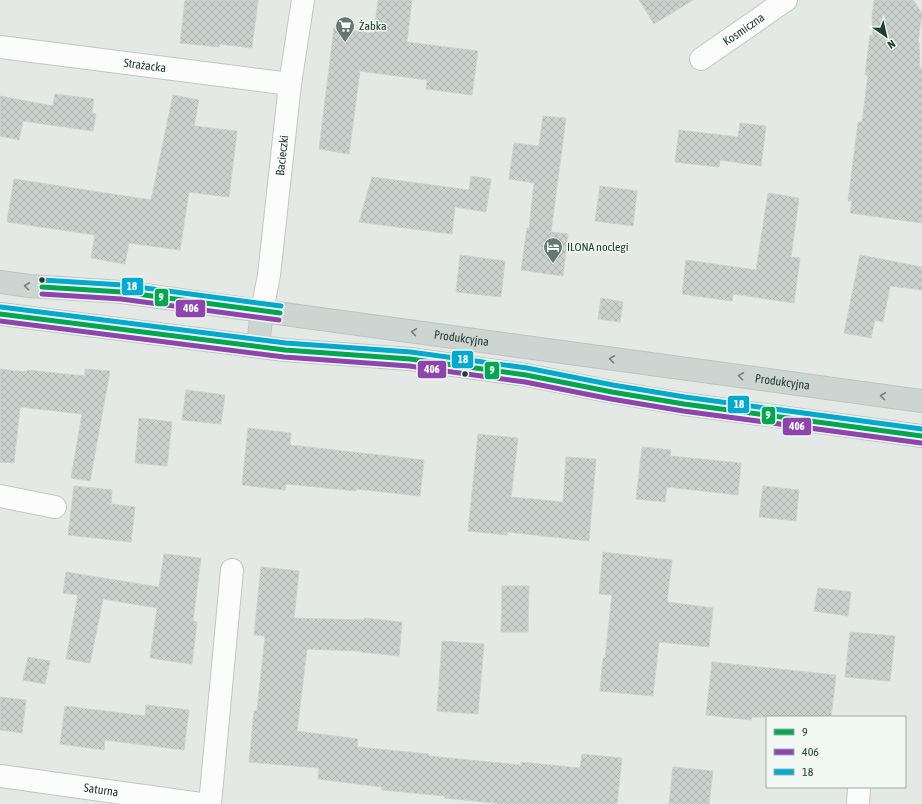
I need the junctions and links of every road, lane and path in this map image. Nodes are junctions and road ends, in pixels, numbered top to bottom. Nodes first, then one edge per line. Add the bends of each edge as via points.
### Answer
1 (303, 0) edge
2 (786, 0) edge
3 (0, 46) edge
4 (701, 59) dead end
5 (290, 84) junction
6 (0, 282) edge
7 (262, 311) junction
8 (0, 314) edge
9 (258, 346) junction
10 (922, 401) edge
11 (922, 436) edge
12 (0, 496) edge
13 (55, 507) dead end
14 (232, 570) dead end
15 (0, 776) edge
16 (859, 788) edge
17 (201, 804) edge
18 (210, 804) edge
19 (858, 804) edge

1 - 5 street, Bacieczki
2 - 4 street, Kosmiczna
3 - 5 street, Strażacka
5 - 7 street, Bacieczki via 269,275
7 -> 6 main road, Produkcyjna via 122,292
7 - 9 main road
10 -> 7 main road, Produkcyjna
8 - 9 main road
9 - 11 main road via 303,352 410,359 519,374 670,402
12 - 13 street
14 - 18 street
15 - 17 street, Saturna
16 - 19 street

